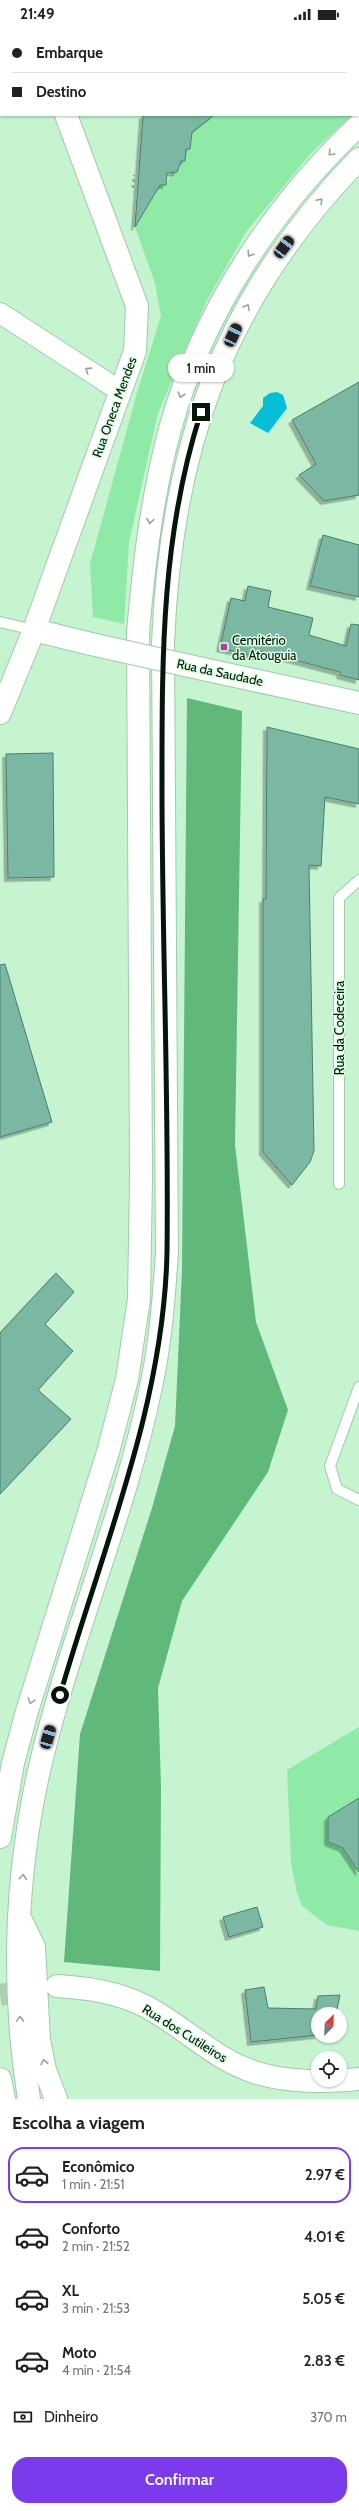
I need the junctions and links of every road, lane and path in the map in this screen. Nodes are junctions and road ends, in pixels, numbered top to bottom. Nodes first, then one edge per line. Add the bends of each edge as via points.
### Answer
1 (66, 116) edge
2 (359, 125) edge
3 (359, 159) edge
4 (134, 175) dead end
5 (133, 188) dead end
6 (0, 313) edge
7 (120, 391) junction
8 (0, 622) edge
9 (34, 630) junction
10 (359, 703) edge
11 (0, 713) edge
12 (359, 880) edge
13 (339, 1184) dead end
14 (359, 1388) edge
15 (359, 1500) edge
16 (0, 1837) edge
17 (20, 1916) junction
18 (57, 1986) tunnel mouth
19 (0, 2079) edge
20 (359, 2079) edge
21 (4, 2099) edge
22 (29, 2099) edge
23 (56, 2099) edge

1 - 7 main road, Rua Oneca Mendes via 137,306 135,351
2 -> 16 main road via 291,197 246,259 209,327 196,357 170,428 161,464 146,546 138,632 141,1192 135,1339 119,1416 13,1763
17 -> 3 main road via 24,1863 38,1775 70,1659 142,1425 159,1340 167,1252 163,643 170,560 183,476 206,399 239,320 284,247 310,213
4 - 5 path
7 -> 6 street
7 - 9 main road, Rua Oneca Mendes
8 - 9 lane
9 - 10 main road, Rua da Saudade, bridge
9 - 11 main road, Rua Oneca Mendes
12 - 13 lane, Rua da Codeceira via 339,898
14 - 15 lane via 330,1466 337,1489
22 -> 17 main road via 20,2024
23 -> 17 main road via 46,2070 40,2040 34,1947
18 - 20 main road, Rua dos Cutileiros via 116,1994 146,2007 218,2056 256,2073 304,2082
19 - 21 main road

